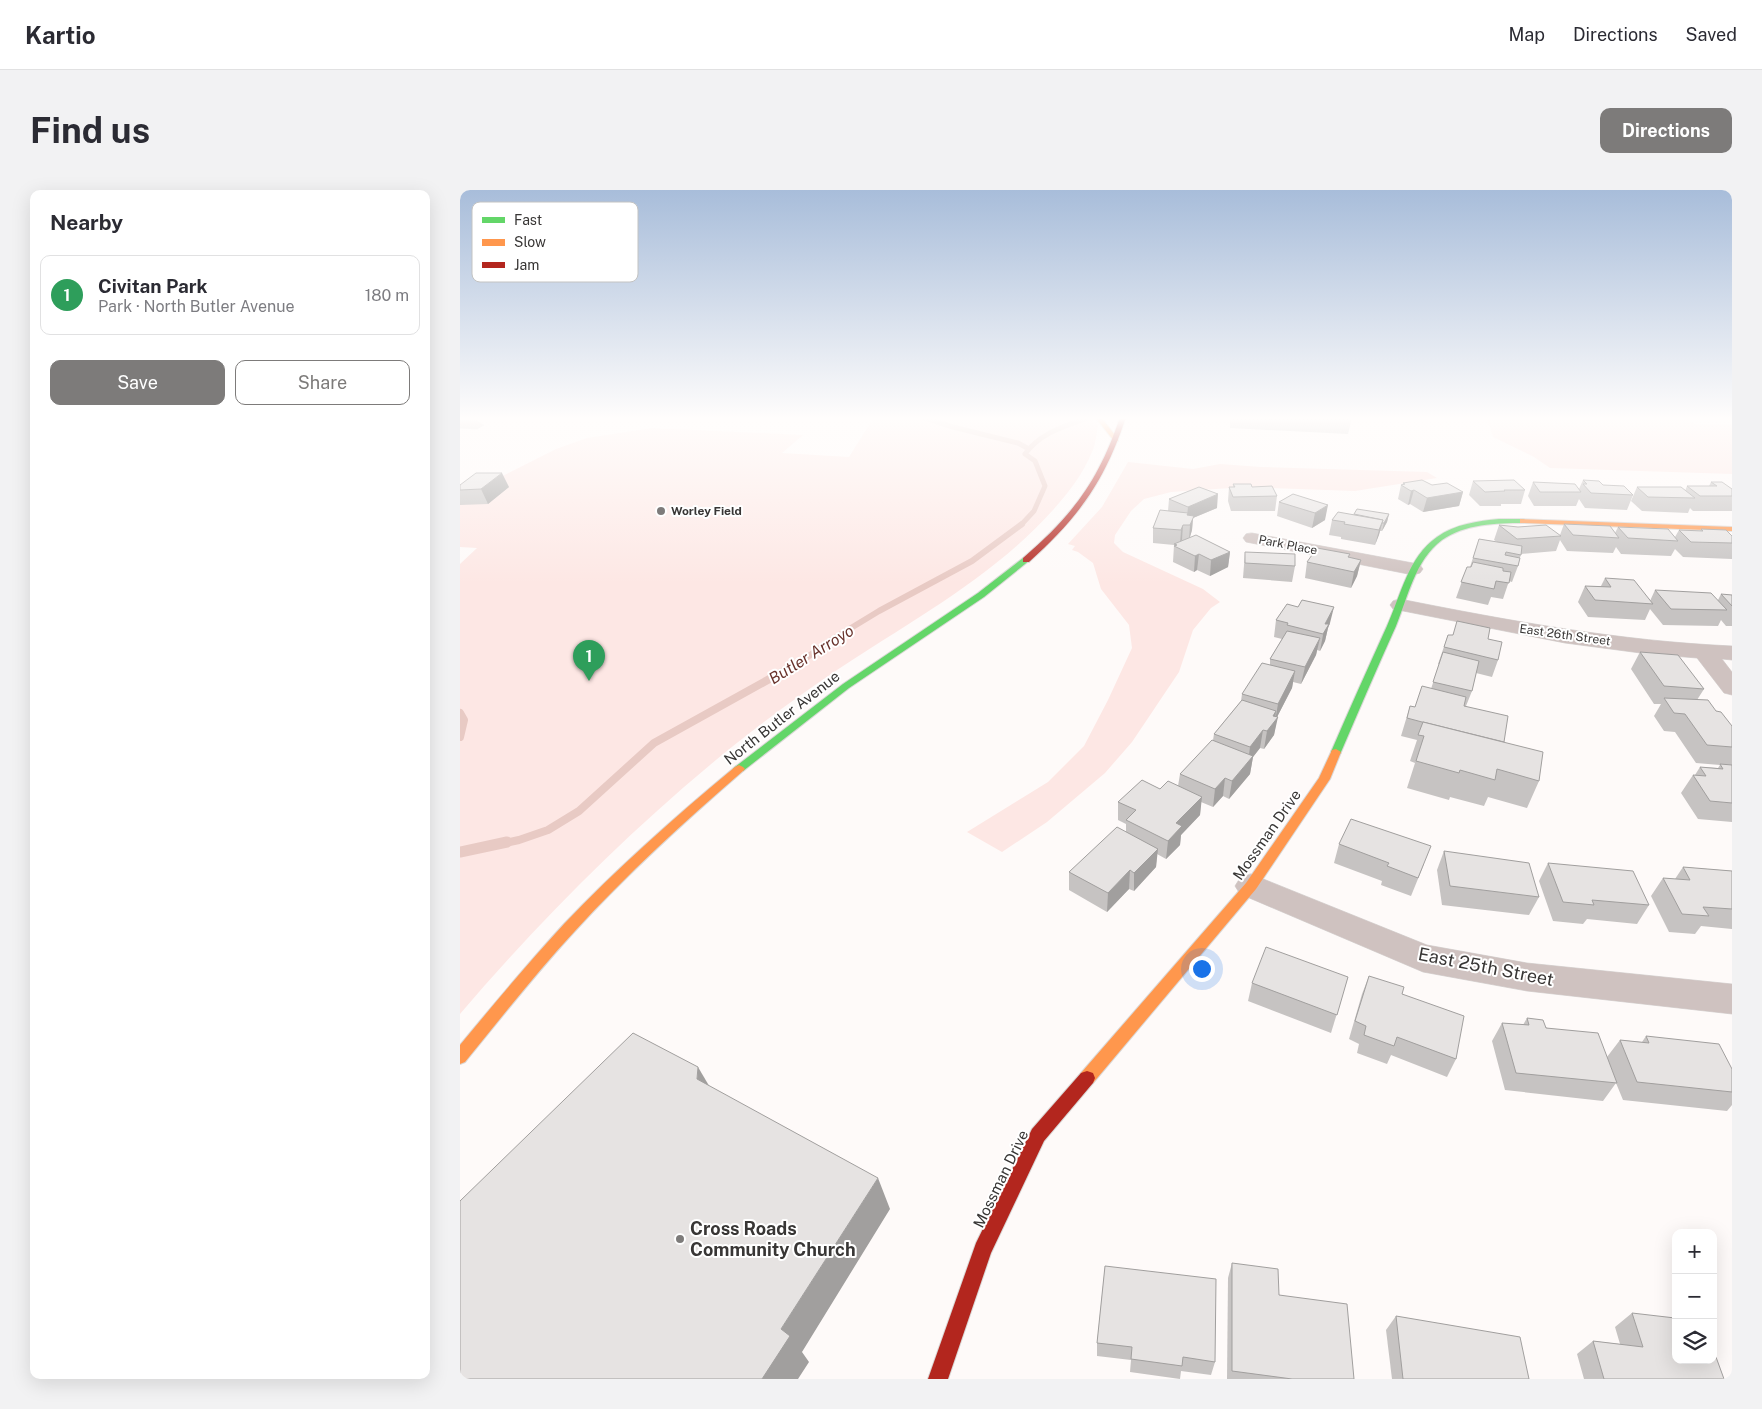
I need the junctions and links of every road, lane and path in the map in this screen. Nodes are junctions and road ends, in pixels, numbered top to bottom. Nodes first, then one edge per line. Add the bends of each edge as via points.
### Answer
1 (1102, 472) edge
2 (1732, 529) edge
3 (1252, 538) dead end
4 (1413, 569) junction
5 (1400, 605) junction
6 (1705, 652) junction
7 (1732, 653) edge
8 (1732, 688) edge
9 (1252, 886) junction
10 (1732, 1000) edge
11 (460, 1056) edge
12 (938, 1379) edge

1 - 11 street, North Butler Avenue via 1071,516 1005,576 785,732 667,832 551,948
2 - 4 street, Mossman Drive via 1505,520 1479,523 1446,534 1430,546
3 - 4 street, Park Place
4 - 5 street, Mossman Drive
5 - 6 street, East 26th Street via 1552,635
5 - 9 street, Mossman Drive via 1324,779
6 - 7 street, East 26th Street
6 - 8 street
9 - 10 street, East 25th Street via 1423,958 1527,977
9 - 12 street, Mossman Drive via 1038,1135 983,1250

